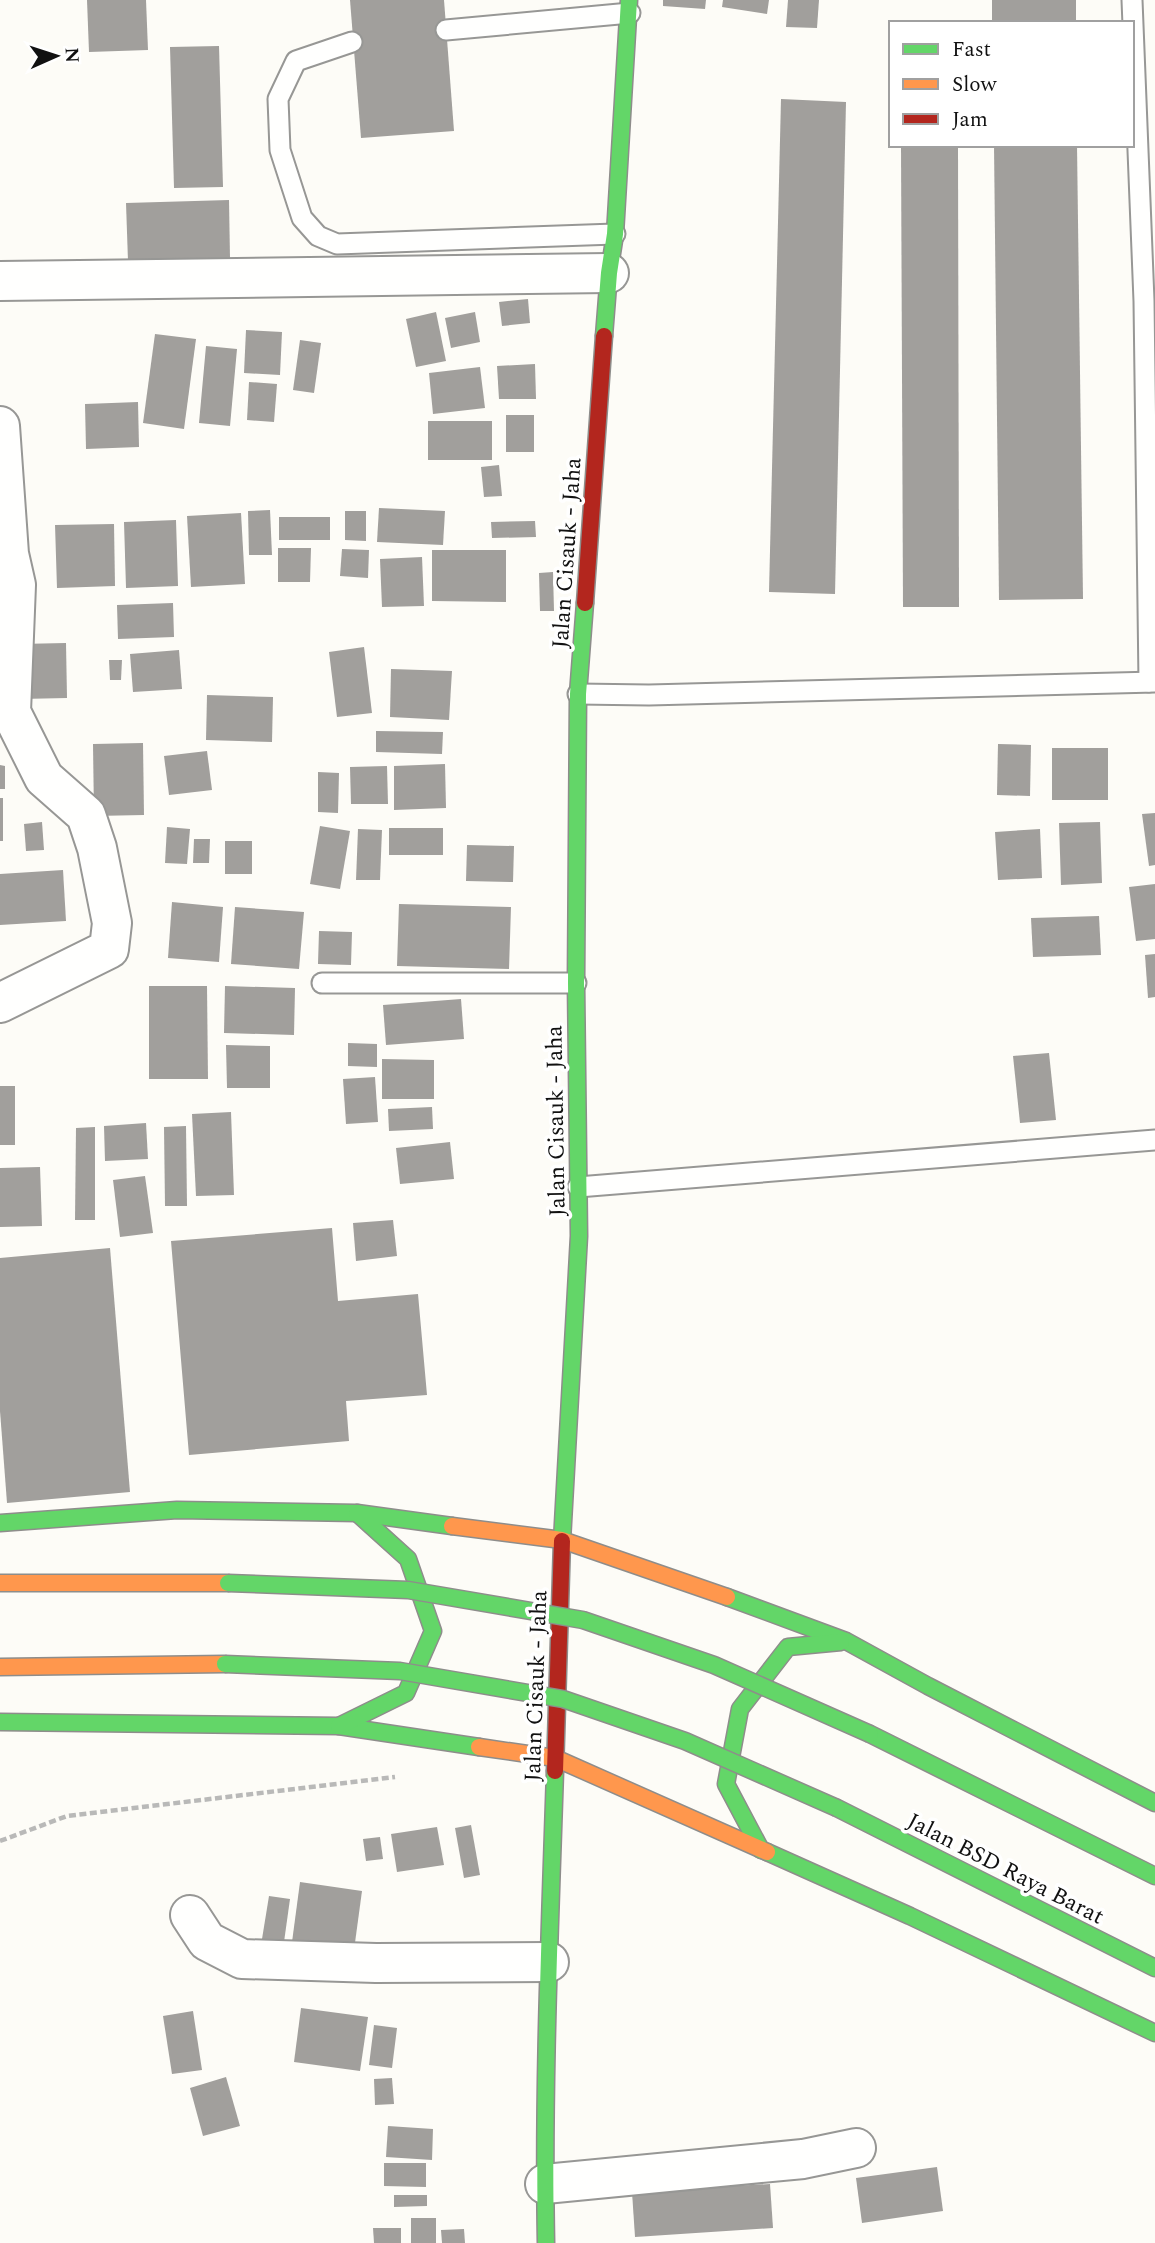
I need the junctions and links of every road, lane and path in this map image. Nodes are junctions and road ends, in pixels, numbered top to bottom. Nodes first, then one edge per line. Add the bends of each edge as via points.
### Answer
1 (1132, 0) edge
2 (630, 7) edge
3 (1133, 21) edge
4 (446, 30) dead end
5 (352, 42) dead end
6 (1134, 50) edge
7 (615, 234) junction
8 (609, 272) junction
9 (0, 281) edge
10 (0, 426) edge
11 (1152, 682) edge
12 (578, 694) junction
13 (322, 983) dead end
14 (576, 984) junction
15 (0, 1003) edge
16 (1155, 1140) edge
17 (578, 1187) junction
18 (356, 1513) junction
19 (0, 1523) edge
20 (562, 1540) junction
21 (0, 1583) edge
22 (846, 1642) junction
23 (0, 1667) edge
24 (0, 1722) edge
25 (339, 1726) junction
26 (555, 1758) junction
27 (406, 1776) dead end
28 (1155, 1779) edge
29 (1117, 1784) junction
30 (1155, 1803) edge
31 (0, 1841) edge
32 (761, 1850) junction
33 (1155, 1876) edge
34 (190, 1915) dead end
35 (549, 1962) junction
36 (1155, 1968) edge
37 (1155, 2033) edge
38 (856, 2148) dead end
39 (545, 2184) junction
40 (546, 2243) edge

1 - 3 lane
2 - 4 lane
2 - 7 main road, Jalan Cisauk - Jaha
5 - 7 lane via 296,61 278,99 280,150 302,218 318,236 337,244
6 - 11 lane
7 - 8 main road, Jalan Cisauk - Jaha
8 - 9 street
8 - 12 main road, Jalan Cisauk - Jaha
10 - 15 street via 9,554 16,585 11,712 44,778 86,815 111,923 109,949
11 - 12 lane
12 - 14 main road, Jalan Cisauk - Jaha
13 - 14 lane
14 - 17 main road, Jalan Cisauk - Jaha
16 - 17 lane
17 - 20 main road, Jalan Cisauk - Jaha
18 - 19 main road via 177,1510
18 - 20 main road
18 - 25 main road via 408,1559 433,1631 407,1693
20 - 22 main road
20 - 26 main road, Jalan Cisauk - Jaha
21 - 33 main road, bridge via 228,1583 408,1590 583,1619 715,1665 870,1734
22 - 29 main road
22 - 32 main road via 788,1647 740,1709 726,1784
23 - 36 main road, Jalan BSD Raya Barat, bridge via 225,1664 400,1671 563,1699 685,1741 837,1808
24 - 25 main road
25 - 26 main road
26 - 32 main road
26 - 35 main road, Jalan Cisauk - Jaha
27 - 31 path via 67,1816
28 - 29 street
29 - 30 main road
32 - 37 main road
34 - 35 street via 207,1941 242,1959
35 - 39 main road, Jalan Cisauk - Jaha
38 - 39 street via 803,2159
39 - 40 main road, Jalan Cisauk - Jaha

